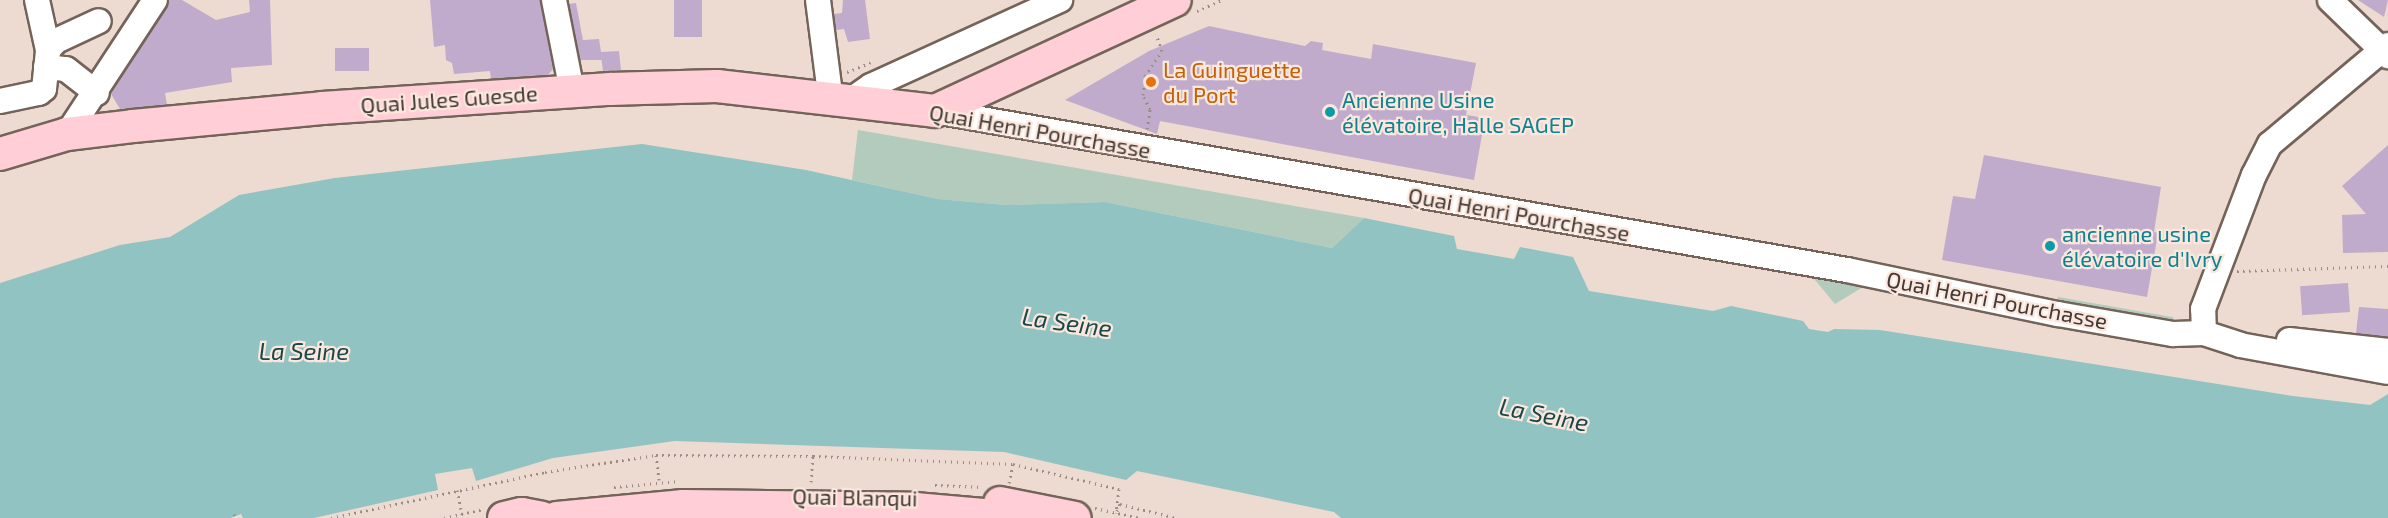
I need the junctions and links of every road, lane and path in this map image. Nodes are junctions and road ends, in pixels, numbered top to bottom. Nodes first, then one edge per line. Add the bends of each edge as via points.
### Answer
1 (38, 0) edge
2 (155, 0) edge
3 (554, 0) edge
4 (818, 0) edge
5 (1060, 0) edge
6 (1176, 0) edge
7 (2330, 0) edge
8 (1146, 13) junction
9 (99, 21) dead end
10 (2386, 50) edge
11 (47, 58) junction
12 (572, 91) junction
13 (97, 93) junction
14 (0, 101) edge
15 (839, 102) junction
16 (935, 111) junction
17 (68, 134) junction
18 (1144, 149) junction
19 (0, 154) edge
20 (2388, 266) edge
21 (2217, 272) junction
22 (2205, 333) junction
23 (2388, 351) edge
24 (2388, 372) edge
25 (656, 455) junction
26 (813, 456) junction
27 (1013, 464) junction
28 (659, 480) dead end
29 (811, 482) dead end
30 (1009, 482) dead end
31 (456, 490) junction
32 (636, 508) junction
33 (462, 514) dead end
34 (340, 517) edge
35 (331, 518) edge
36 (504, 518) edge
37 (542, 518) edge
38 (556, 518) edge
39 (1021, 518) edge
40 (1075, 518) edge
41 (1178, 518) edge

1 - 11 street
2 - 13 street
3 - 12 street
4 - 15 street
5 - 15 street
6 - 8 main road
7 - 10 street
8 - 16 main road
8 - 18 path via 1162,51 1145,76 1143,94 1150,109
9 - 11 street via 56,41
10 - 21 street via 2270,144
11 - 13 street
11 - 14 street via 44,88 39,93
12 - 15 main road, Quai Jules Guesde via 717,86
12 - 17 main road, Quai Jules Guesde via 322,108
13 - 17 street
15 - 16 main road, Quai Henri Pourchasse
16 - 18 street, Quai Henri Pourchasse
17 - 19 main road, Quai Jules Guesde
18 - 22 street, Quai Henri Pourchasse via 1846,270 2092,320 2174,334
20 - 21 path
21 - 22 street via 2203,309
22 - 23 street, Quai Henri Pourchasse via 2229,328 2278,339
22 - 24 street, Quai Henri Pourchasse via 2240,345
25 - 26 path
25 - 28 path
25 - 31 path
26 - 27 path
26 - 29 path
27 - 30 path
27 - 41 path via 1119,489 1116,513 1120,504
31 - 33 path
31 - 34 path
32 - 38 main road, Quai Blanqui
32 - 39 main road, Quai Blanqui via 915,509
32 - 40 main road, Quai Blanqui via 652,498 672,495 906,498 978,500
34 - 35 path
36 - 37 main road via 522,514

